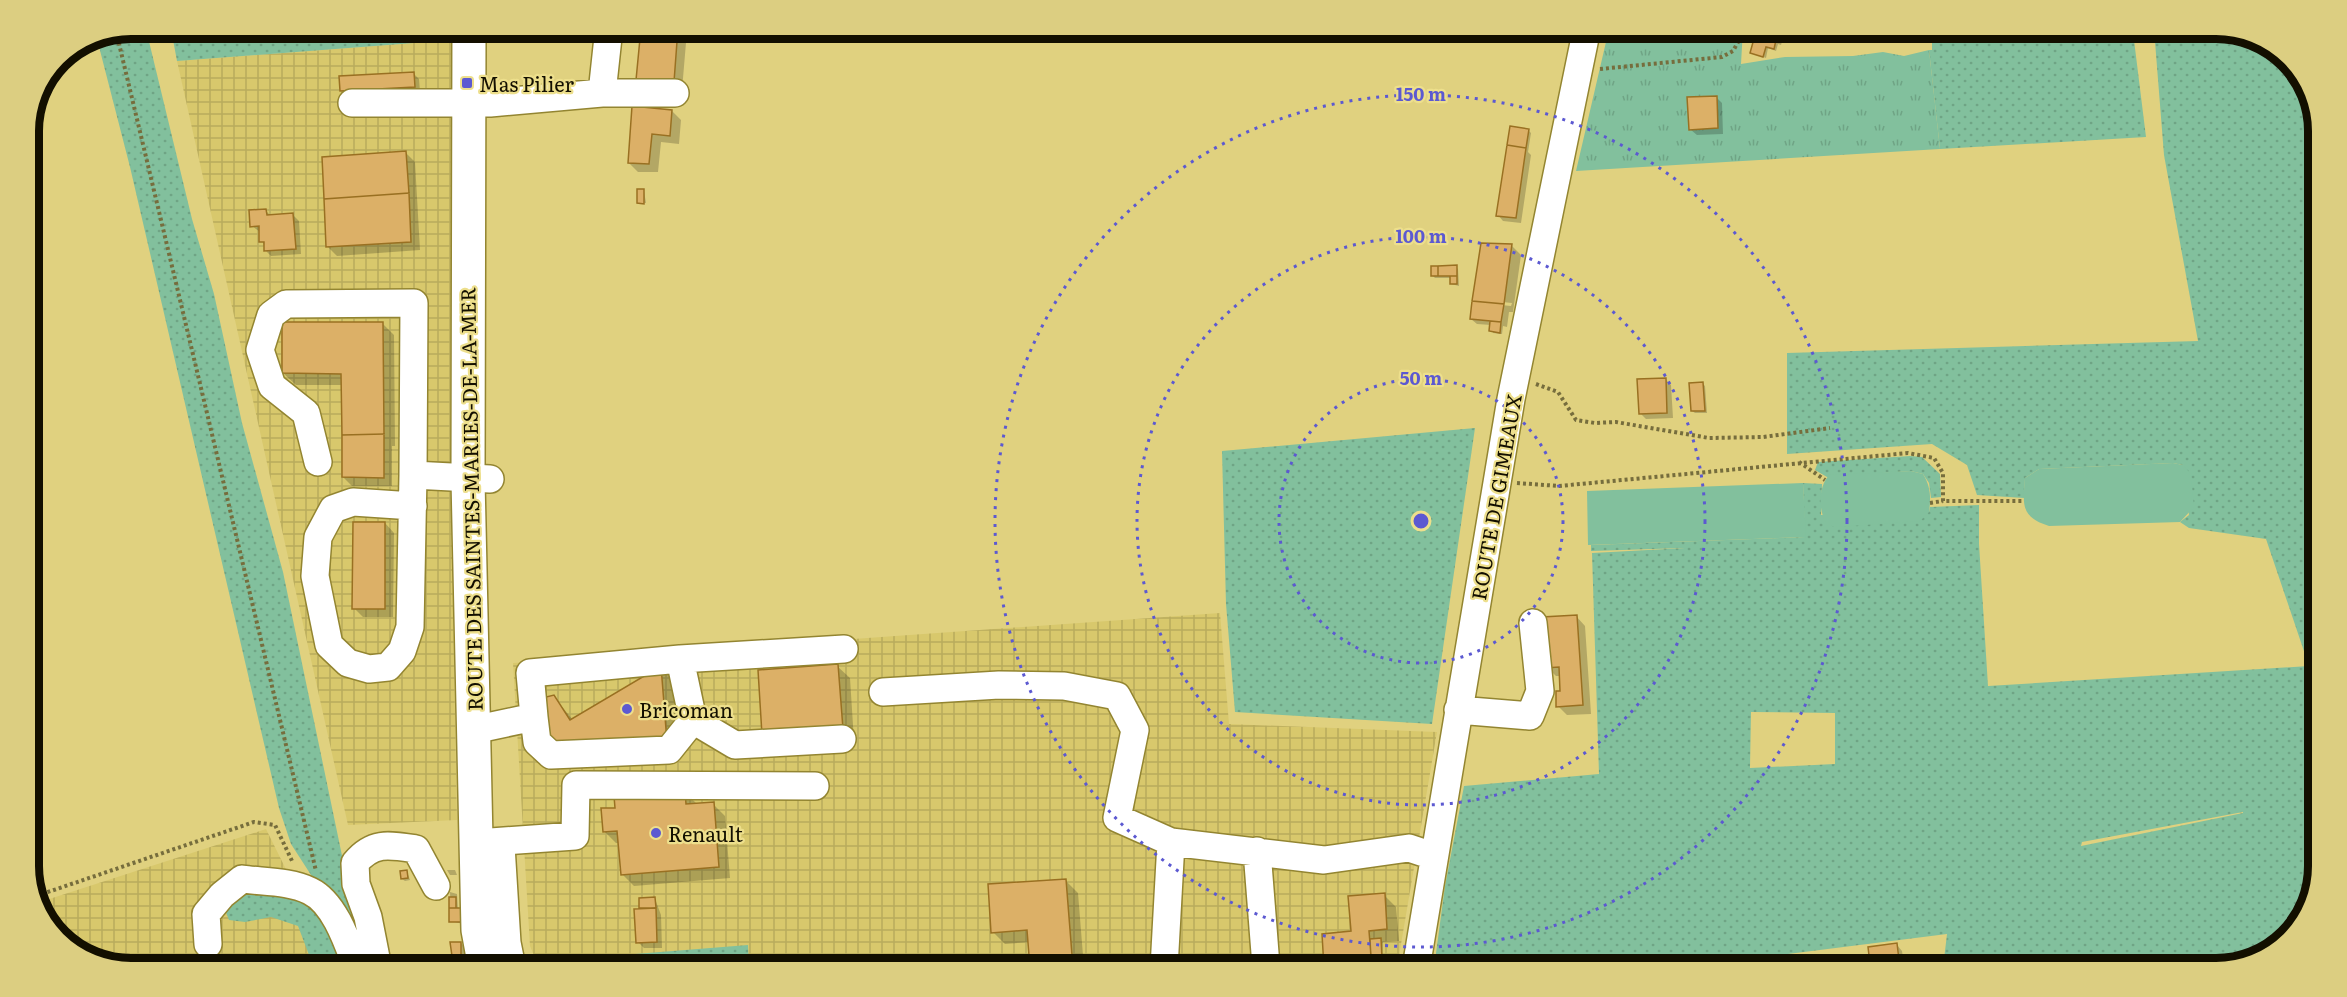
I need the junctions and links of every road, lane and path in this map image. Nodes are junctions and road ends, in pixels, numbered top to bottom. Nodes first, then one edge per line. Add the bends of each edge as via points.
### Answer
1 (470, 39) edge
2 (489, 39) edge
3 (608, 39) edge
4 (1585, 39) edge
5 (1740, 39) edge
6 (118, 40) edge
7 (1578, 71) junction
8 (602, 93) junction
9 (675, 93) dead end
10 (352, 103) dead end
11 (479, 103) junction
12 (1516, 378) junction
13 (1830, 428) dead end
14 (318, 462) dead end
15 (1799, 462) junction
16 (413, 475) junction
17 (479, 479) junction
18 (1825, 480) dead end
19 (1497, 482) junction
20 (1943, 501) junction
21 (2024, 501) dead end
22 (1930, 502) dead end
23 (413, 506) junction
24 (1533, 624) dead end
25 (844, 649) dead end
26 (680, 659) junction
27 (882, 692) dead end
28 (1458, 710) junction
29 (534, 717) junction
30 (693, 720) junction
31 (484, 728) junction
32 (842, 739) dead end
33 (815, 786) dead end
34 (487, 842) junction
35 (1171, 842) junction
36 (1257, 851) junction
37 (1433, 856) junction
38 (314, 862) dead end
39 (436, 886) dead end
40 (308, 890) junction
41 (43, 894) edge
42 (208, 944) dead end
43 (353, 958) edge
44 (376, 958) edge
45 (483, 958) edge
46 (507, 958) edge
47 (1165, 958) edge
48 (1265, 958) edge
49 (1418, 958) edge

1 - 11 main road, ROUTE DES SAINTES-MARIES-DE-LA-MER
2 - 11 main road, ROUTE DES SAINTES-MARIES-DE-LA-MER
3 - 8 street
4 - 7 street, ROUTE DE GIMEAUX
5 - 7 path via 1733,51 1722,57
6 - 38 path
7 - 12 street, ROUTE DE GIMEAUX
8 - 9 street
8 - 11 street
10 - 11 street
11 - 17 main road, ROUTE DES SAINTES-MARIES-DE-LA-MER
12 - 13 path via 1558,392 1576,420 1616,422 1708,438 1763,437
12 - 19 street, ROUTE DE GIMEAUX
14 - 16 street via 306,413 272,386 260,350 271,315 286,304 414,303
15 - 18 path
15 - 19 path via 1559,486
15 - 20 path via 1926,455 1934,458 1943,473
16 - 17 street
16 - 23 street
17 - 31 main road, ROUTE DES SAINTES-MARIES-DE-LA-MER
19 - 28 street, ROUTE DE GIMEAUX
20 - 21 path
20 - 22 path
23 - 23 street via 353,502 333,509 318,537 315,576 329,645 348,663 369,669 388,667 402,651 410,627
24 - 28 street via 1540,692 1530,716
25 - 26 street
26 - 29 street via 530,673
26 - 30 street
27 - 35 street via 999,685 1064,686 1117,696 1135,730 1117,818
28 - 37 street, ROUTE DE GIMEAUX
29 - 30 street via 537,742 551,755 669,750
29 - 31 street
30 - 32 street via 735,745
31 - 34 main road, ROUTE DES SAINTES-MARIES-DE-LA-MER
33 - 34 street via 576,785 575,836
34 - 45 main road, ROUTE DES SAINTES-MARIES-DE-LA-MER via 478,930
34 - 46 main road, ROUTE DES SAINTES-MARIES-DE-LA-MER
35 - 36 street
35 - 47 street
36 - 37 street via 1324,860 1409,848
36 - 48 street
37 - 49 street, ROUTE DE GIMEAUX
39 - 44 street via 416,849 388,844 365,851 355,863 356,884 368,917
40 - 41 path via 275,825 254,822
40 - 42 street via 242,879 206,914
40 - 43 street via 339,920

